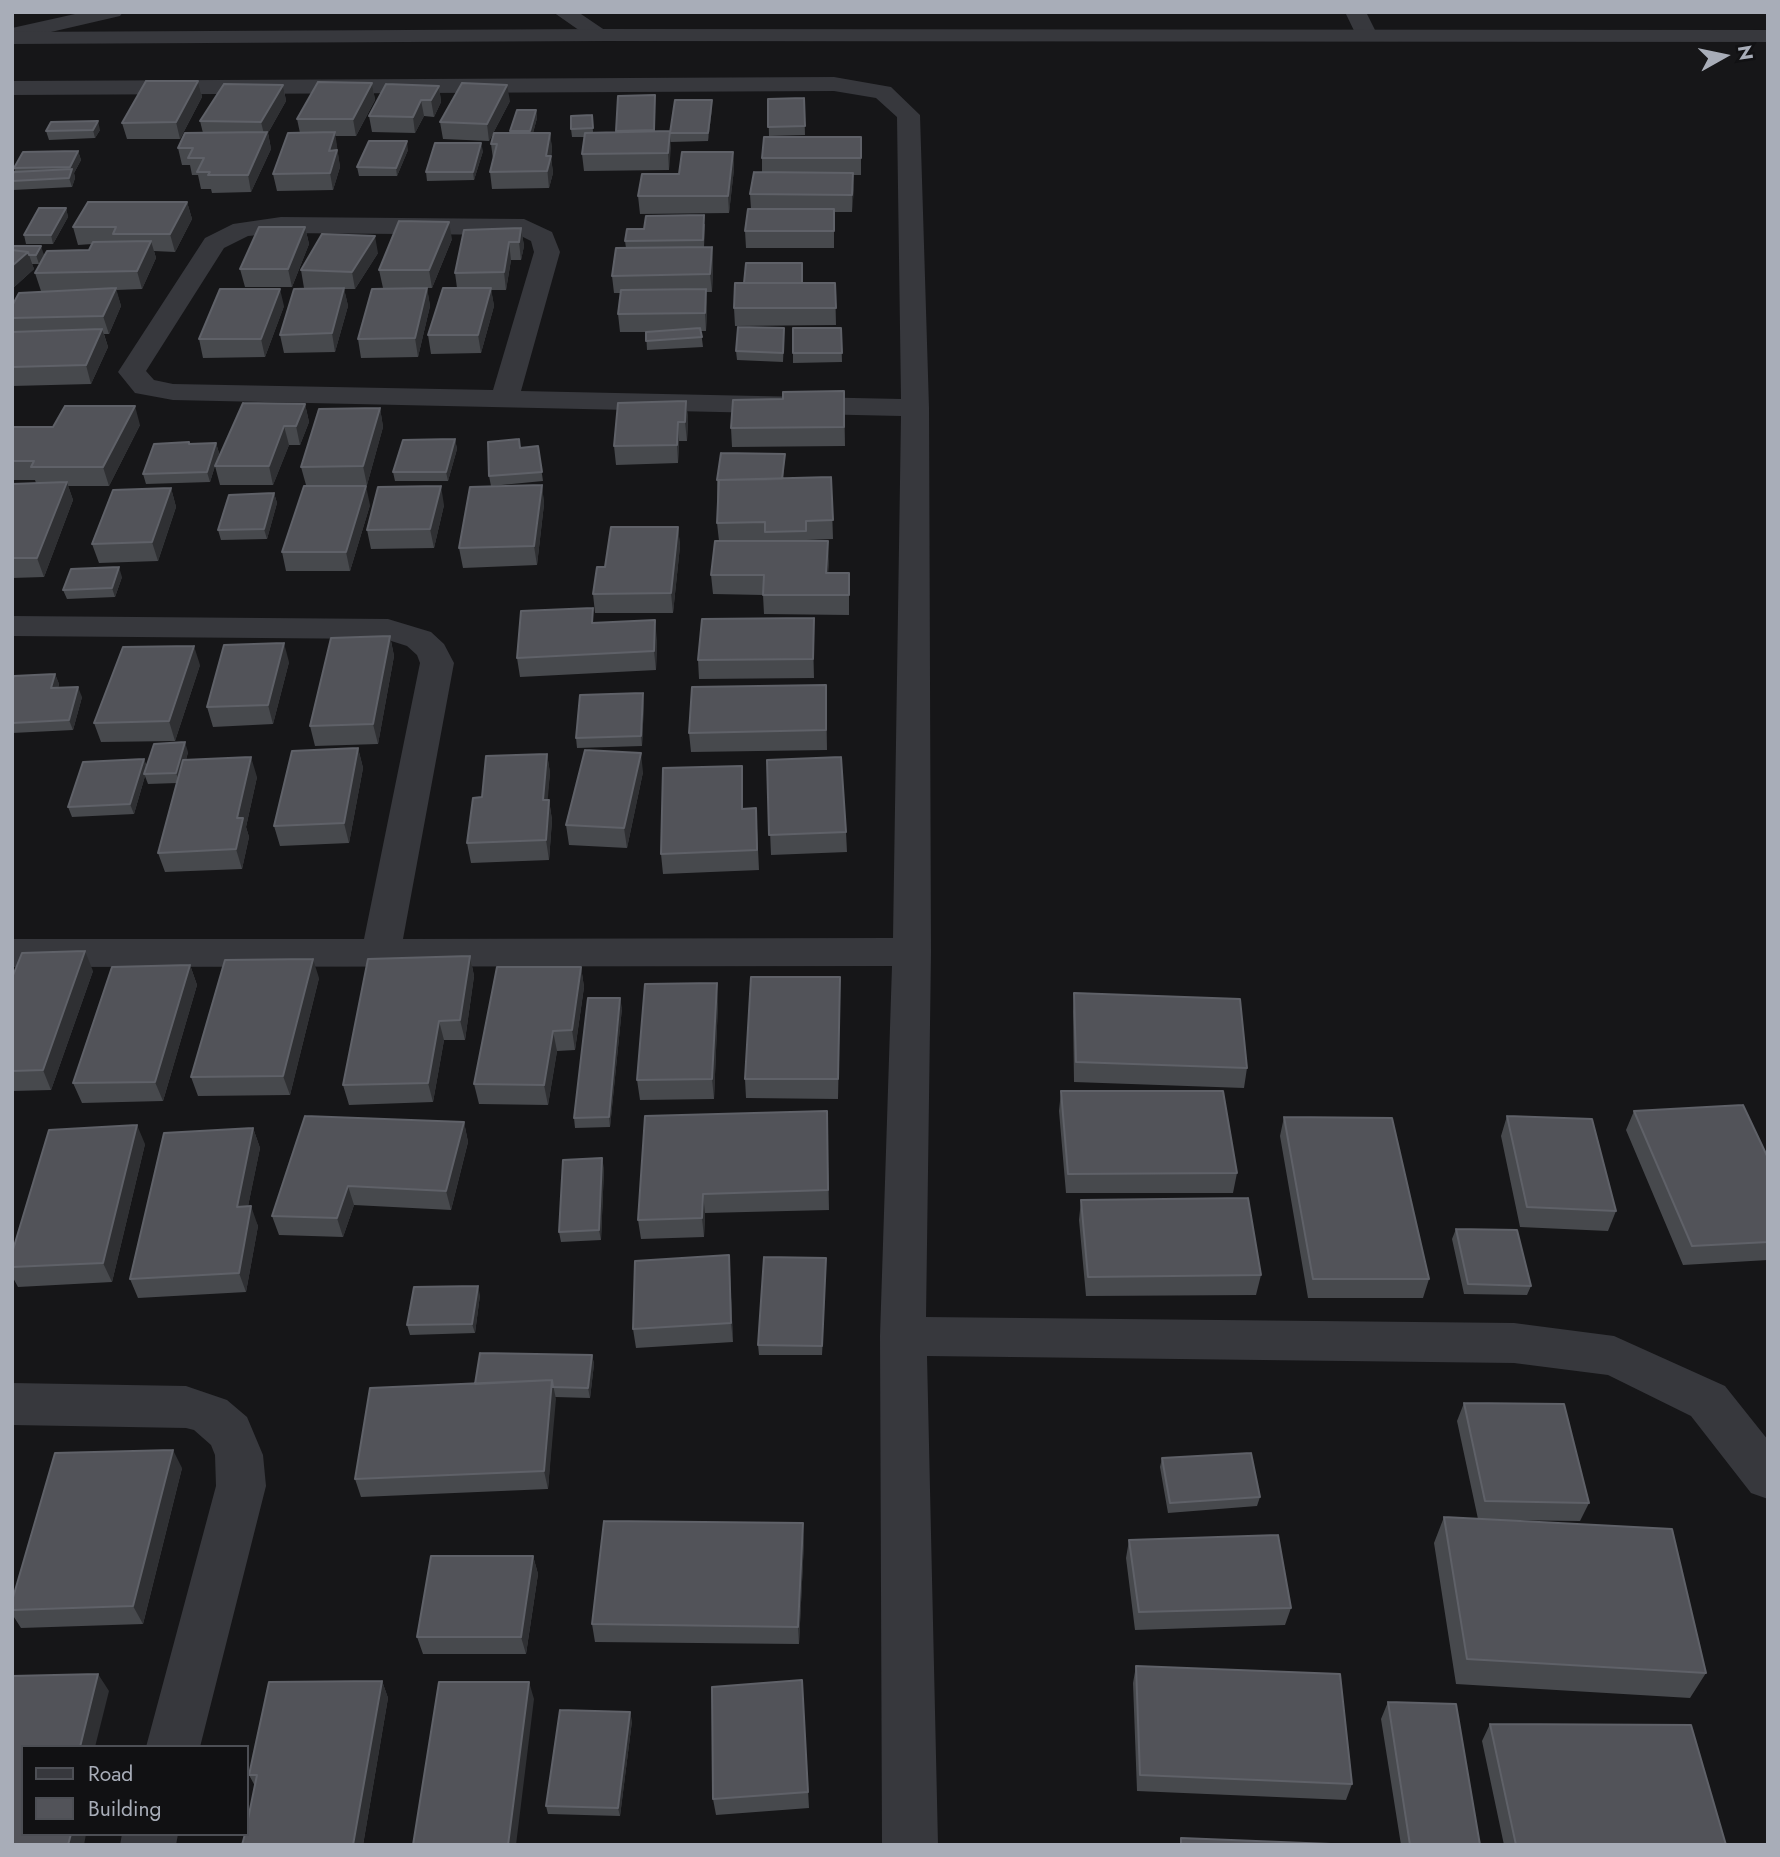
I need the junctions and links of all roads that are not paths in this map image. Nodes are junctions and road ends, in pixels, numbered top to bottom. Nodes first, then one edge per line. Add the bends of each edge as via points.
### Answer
1 (113, 12) edge
2 (563, 12) edge
3 (1355, 12) edge
4 (601, 35) junction
5 (12, 36) edge
6 (1367, 36) junction
7 (1768, 36) edge
8 (12, 88) edge
9 (505, 397) junction
10 (915, 408) junction
11 (12, 626) edge
12 (912, 952) junction
13 (12, 953) edge
14 (381, 953) junction
15 (903, 1336) junction
16 (12, 1404) edge
17 (1768, 1477) edge
18 (174, 1745) edge
19 (910, 1845) edge

1 - 5 street
2 - 4 street
3 - 6 street
4 - 5 street
4 - 6 street
6 - 7 street
8 - 10 street via 834,83 883,92 908,115
9 - 9 street via 173,392 145,387 132,372 214,243 242,229 281,225 524,227 543,237 547,252
9 - 10 street
10 - 12 street
11 - 14 street via 388,629 419,639 432,650 436,663
12 - 14 street
12 - 15 street
13 - 14 street
15 - 17 street via 1514,1343 1614,1356 1708,1401
15 - 19 street
16 - 18 street via 186,1407 210,1415 230,1432 239,1455 241,1486

